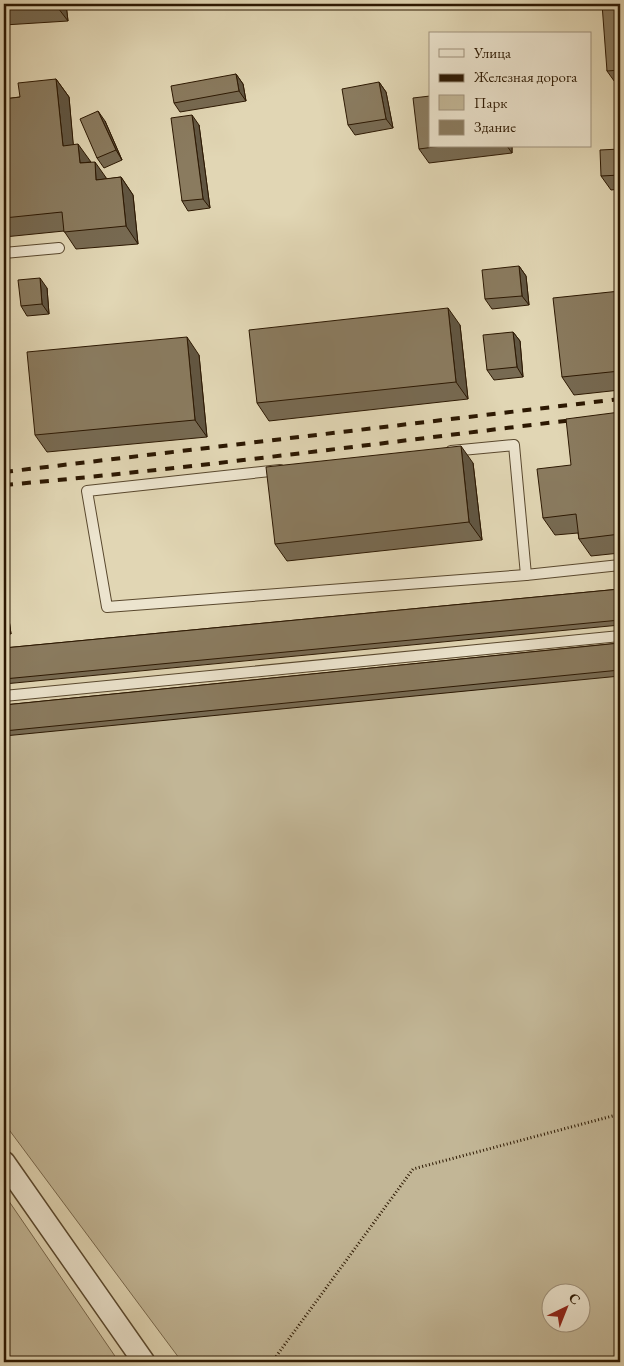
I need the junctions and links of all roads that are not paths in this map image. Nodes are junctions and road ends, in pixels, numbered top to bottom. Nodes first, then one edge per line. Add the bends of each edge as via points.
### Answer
1 (59, 248) dead end
2 (4, 252) edge
3 (444, 452) edge
4 (286, 469) edge
5 (620, 565) edge
6 (526, 575) junction
7 (620, 636) edge
8 (4, 696) edge
9 (4, 1162) edge
10 (144, 1362) edge

1 - 2 lane
3 - 6 lane via 514,445
4 - 6 lane via 87,491 107,607
5 - 6 lane
7 - 8 lane
9 - 10 street

